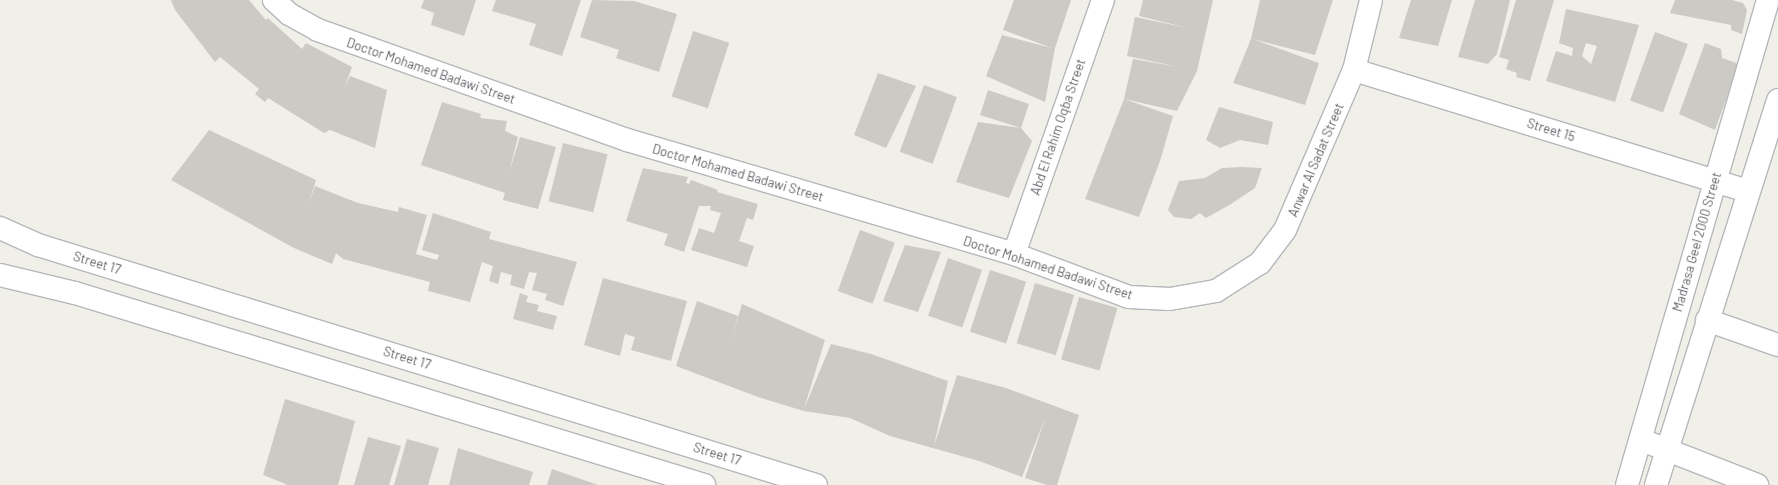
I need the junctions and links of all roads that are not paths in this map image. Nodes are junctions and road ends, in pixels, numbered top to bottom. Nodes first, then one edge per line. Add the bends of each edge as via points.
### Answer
1 (274, 0) edge
2 (1102, 0) edge
3 (1371, 0) edge
4 (1768, 0) edge
5 (1354, 70) junction
6 (1778, 100) edge
7 (1715, 180) junction
8 (1748, 191) junction
9 (0, 228) edge
10 (1014, 254) junction
11 (0, 275) edge
12 (1216, 291) joint
13 (1707, 320) junction
14 (1778, 345) edge
15 (1639, 440) junction
16 (1666, 448) junction
17 (704, 485) edge
18 (816, 485) edge
19 (1627, 485) edge
20 (1656, 485) edge
21 (1757, 485) edge

1 - 10 street, Doctor Mohamed Badawi Street via 289,14 318,30 627,140
2 - 10 street, Abd El Rahim Oqba Street
3 - 5 street, Anwar Al Sadat Street
4 - 7 street, Madrasa Geel 2000 Street
5 - 7 street, Street 15
5 - 12 street, Anwar Al Sadat Street via 1285,230 1260,263
6 - 8 street
7 - 8 street, Street 15
7 - 15 street, Madrasa Geel 2000 Street
8 - 13 street
9 - 18 street, Street 17 via 38,245
10 - 12 street, Doctor Mohamed Badawi Street via 1130,297 1170,299
11 - 17 street via 75,293
13 - 14 street
13 - 16 street
15 - 16 street
15 - 19 street, Madrasa Geel 2000 Street
16 - 20 street
16 - 21 street

